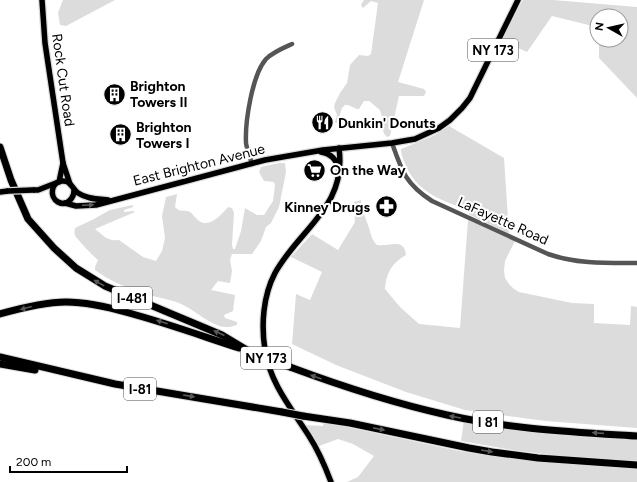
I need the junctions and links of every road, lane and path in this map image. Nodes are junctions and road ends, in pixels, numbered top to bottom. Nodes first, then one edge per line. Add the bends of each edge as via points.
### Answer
1 (42, 0) edge
2 (518, 0) edge
3 (292, 44) dead end
4 (392, 143) junction
5 (0, 147) edge
6 (339, 148) junction
7 (317, 151) junction
8 (63, 163) junction
9 (252, 164) junction
10 (340, 169) junction
11 (58, 182) junction
12 (70, 184) junction
13 (36, 190) junction
14 (74, 190) junction
15 (0, 192) edge
16 (53, 196) junction
17 (110, 200) junction
18 (65, 203) junction
19 (637, 263) edge
20 (0, 314) edge
21 (252, 353) junction
22 (0, 357) edge
23 (0, 364) edge
24 (165, 393) junction
25 (350, 423) joint
26 (637, 436) edge
27 (637, 465) edge
28 (331, 482) edge

1 - 8 main road, Rock Cut Road via 45,43
2 - 4 main road, NY 173 via 478,83 462,108 450,120 430,133
3 - 9 street via 270,55 256,76 246,133 246,144
4 - 6 main road, NY 173
4 - 19 street, LaFayette Road via 409,182 432,201 560,258 585,262
21 -> 5 highway, I-481 via 222,335 105,286 76,268 28,219
6 - 7 main road, East Brighton Avenue
6 - 10 main road, NY 173
7 - 9 main road, East Brighton Avenue
7 - 10 main road via 332,156
8 - 11 main road, Rock Cut Road
8 - 12 main road, Rock Cut Road
9 - 17 main road, East Brighton Avenue
10 - 28 main road, NY 173 via 334,194 327,206 292,249 269,286 263,338 266,357 275,382 289,408 318,450
11 - 12 main road
11 - 13 main road
11 - 16 main road via 52,188
12 - 14 main road
13 - 15 main road, bridge
13 - 16 main road
14 - 17 main road via 86,197
14 - 18 main road via 71,199
16 - 18 main road via 58,202
18 -> 17 main road, East Brighton Avenue via 86,206
21 -> 20 highway, I 81 via 108,307 67,302
26 -> 21 highway, I 81, bridge via 539,429 448,415 379,398
22 - 24 highway, I-81
23 - 24 highway via 105,386
24 -> 25 highway, I-81, bridge
25 -> 27 highway, I 81 via 468,448 515,455

